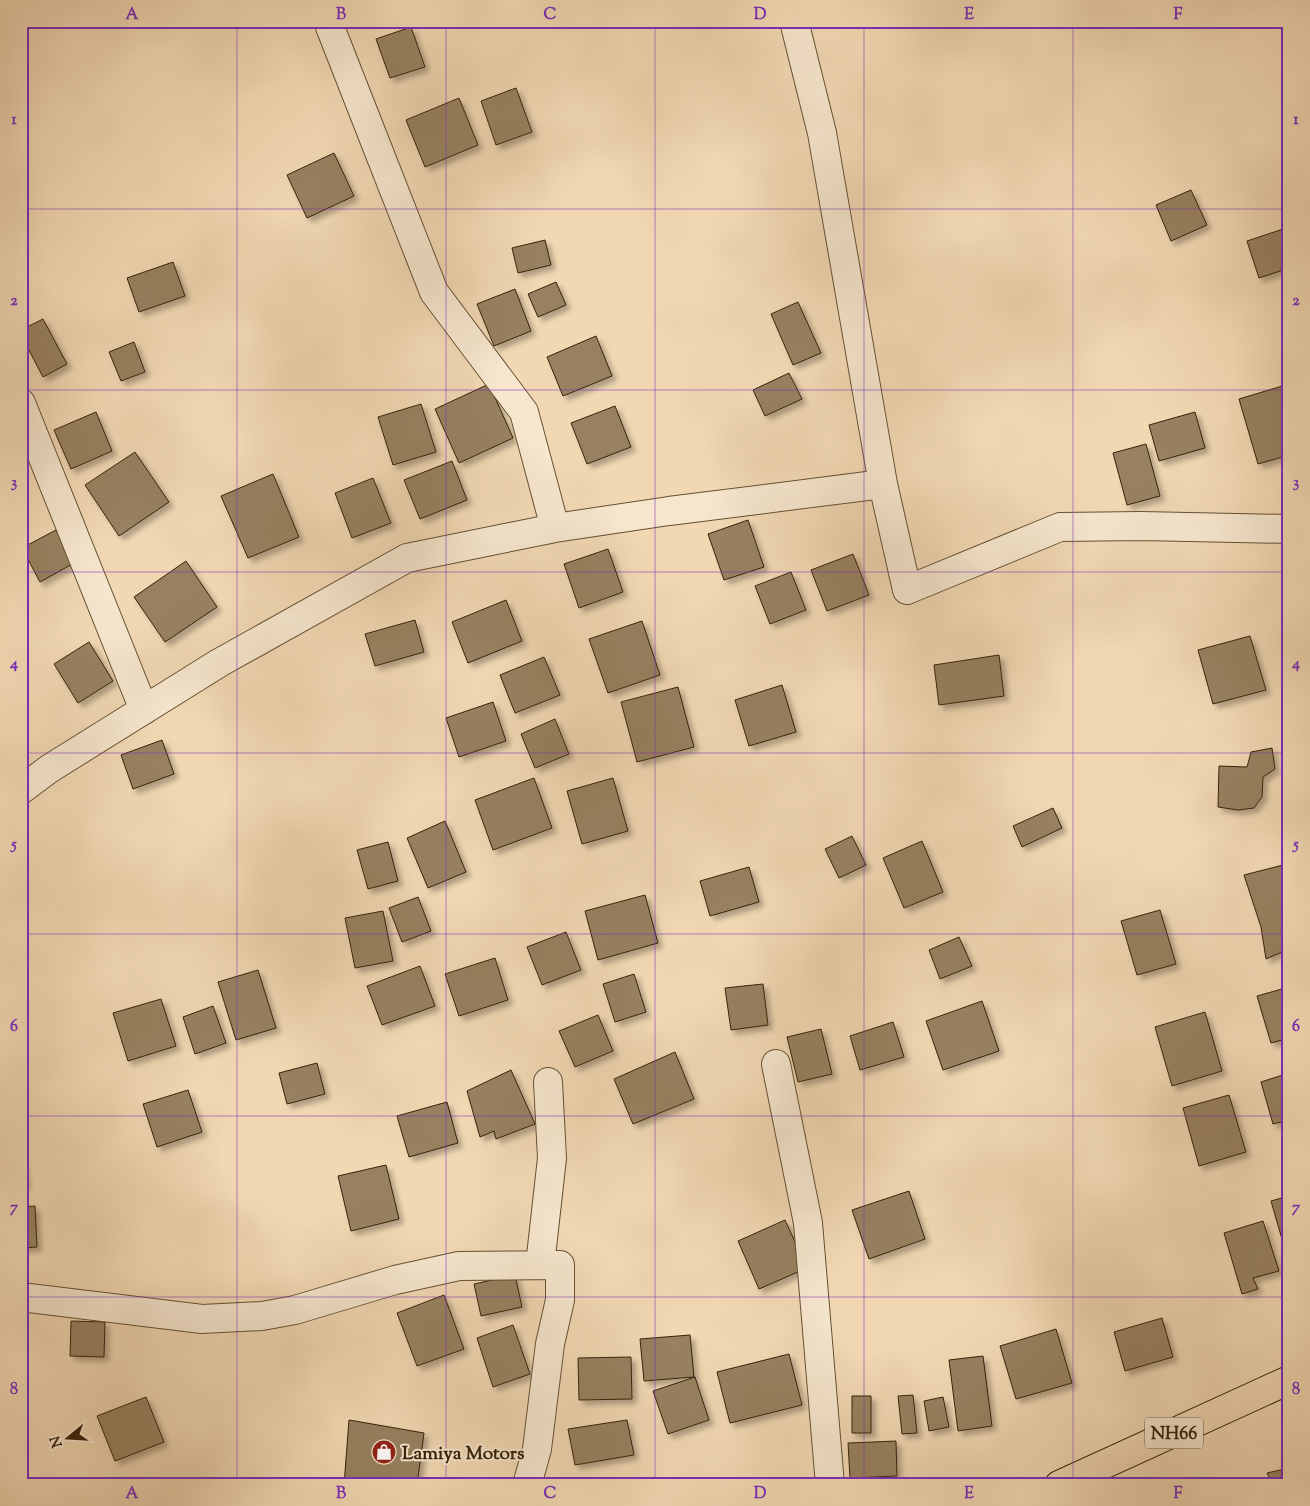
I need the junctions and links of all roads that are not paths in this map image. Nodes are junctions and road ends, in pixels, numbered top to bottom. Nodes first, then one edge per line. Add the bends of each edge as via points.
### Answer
1 (794, 21) edge
2 (330, 26) dead end
3 (21, 403) edge
4 (883, 484) junction
5 (555, 528) junction
6 (1289, 529) edge
7 (144, 710) junction
8 (21, 790) edge
9 (776, 1064) dead end
10 (548, 1082) dead end
11 (540, 1265) junction
12 (21, 1297) edge
13 (1289, 1380) edge
14 (527, 1485) edge
15 (830, 1485) edge
16 (1059, 1485) edge

1 - 4 street via 822,133
2 - 5 street via 434,292 524,412
3 - 7 street
4 - 5 street via 669,510
4 - 6 street via 907,590 1060,527
5 - 7 street via 407,558 219,663
7 - 8 street
9 - 15 street via 808,1223
10 - 11 street via 552,1158
11 - 12 street via 459,1266 262,1316 202,1319
11 - 14 street via 560,1265 560,1300 550,1344 537,1448
13 - 16 highway, NH66

